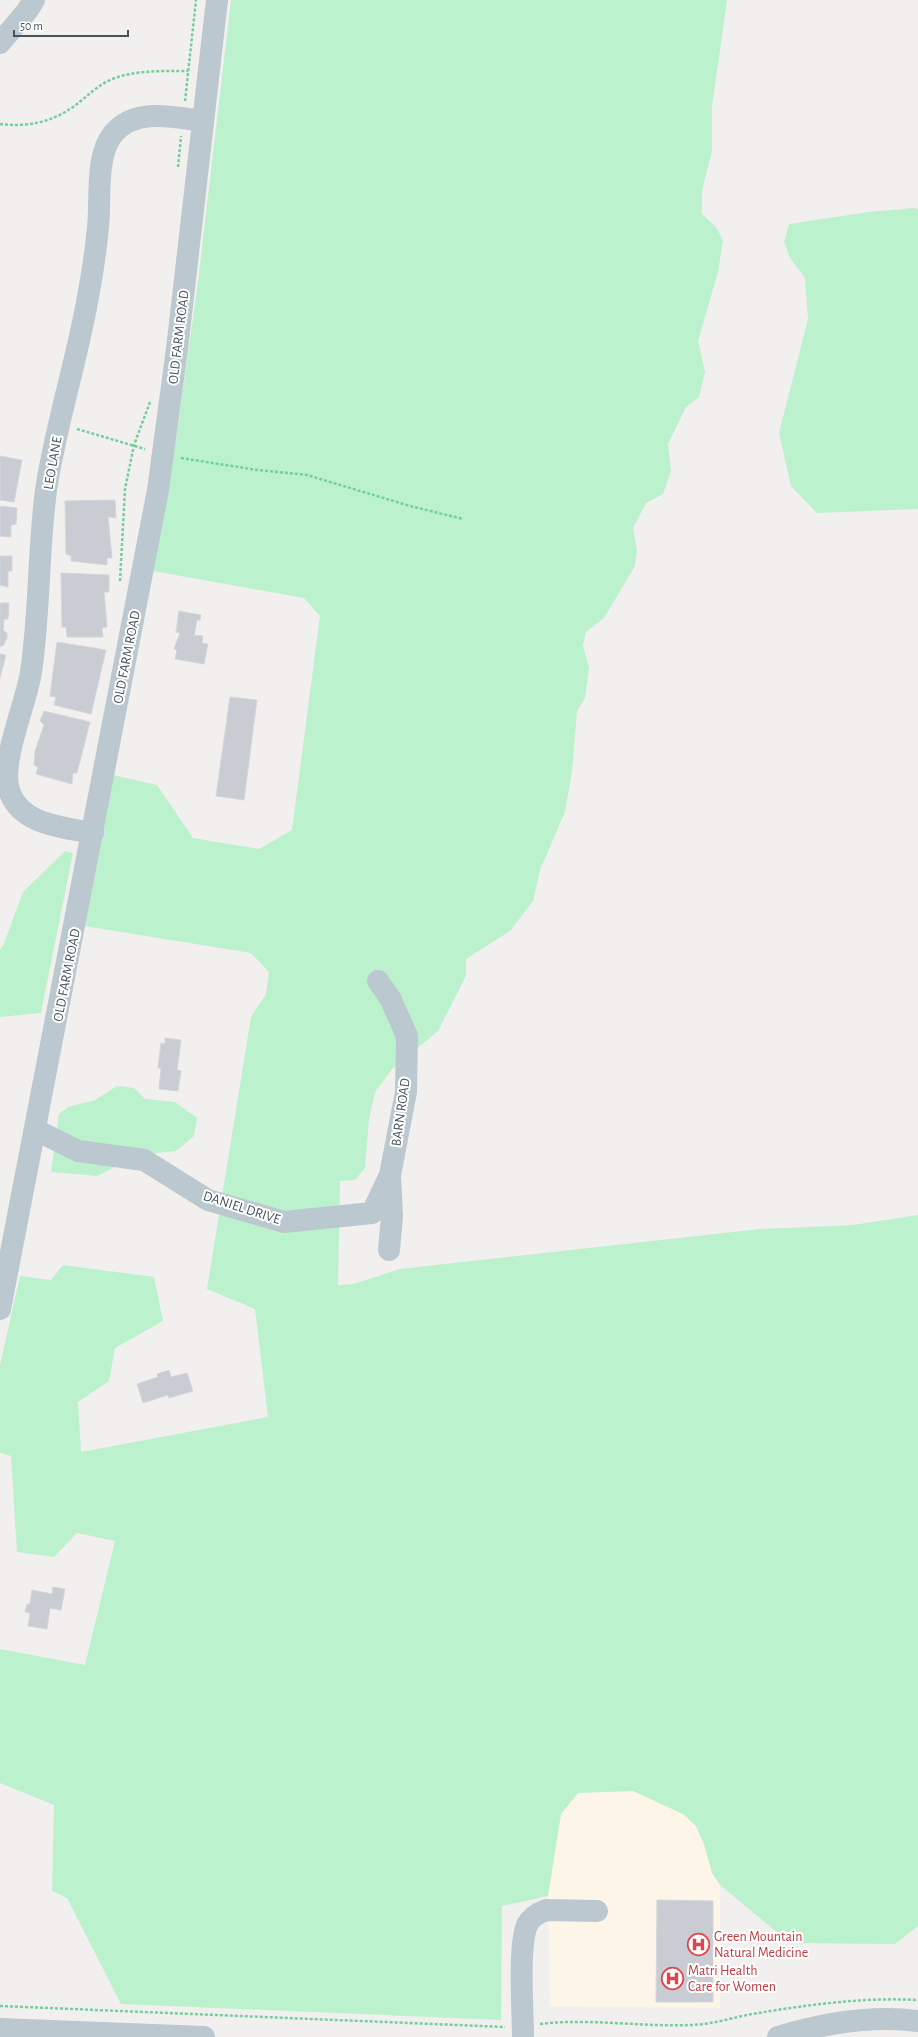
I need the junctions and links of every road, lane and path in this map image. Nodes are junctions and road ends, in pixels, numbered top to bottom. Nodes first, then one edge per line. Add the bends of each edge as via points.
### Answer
1 (34, 0) edge
2 (196, 0) edge
3 (217, 0) edge
4 (0, 43) edge
5 (198, 72) junction
6 (193, 119) junction
7 (0, 124) edge
8 (74, 428) dead end
9 (163, 455) junction
10 (463, 519) dead end
11 (93, 833) junction
12 (378, 981) dead end
13 (36, 1130) junction
14 (390, 1175) junction
15 (389, 1250) dead end
16 (0, 1309) edge
17 (597, 1911) dead end
18 (918, 2000) edge
19 (0, 2006) edge
20 (918, 2021) edge
21 (0, 2029) edge
22 (523, 2032) edge
23 (204, 2037) edge
24 (778, 2037) edge

1 - 4 street
2 - 5 path
3 - 5 street, OLD FARM ROAD
5 - 6 street, OLD FARM ROAD
5 - 6 path
5 - 7 path via 132,72 104,83 71,109 42,123
6 - 9 street, OLD FARM ROAD via 177,349
6 - 11 street, LEO LANE via 143,116 131,120 113,134 103,157 98,225 88,295 46,494 33,656 24,704 7,767 9,789 13,799 28,816 48,824
8 - 9 path
9 - 10 path via 307,475
9 - 11 street, OLD FARM ROAD via 144,573
11 - 13 street, OLD FARM ROAD
12 - 14 street, BARN ROAD via 390,998 407,1036 406,1092
13 - 14 street, DANIEL DRIVE via 78,1151 144,1160 208,1200 284,1222 372,1213
13 - 16 street, OLD FARM ROAD
14 - 15 street, BARN ROAD via 392,1216
17 - 22 street via 546,1910 539,1912 528,1924 523,1945
18 - 22 path via 855,2000 690,2025 552,2023
19 - 22 path
20 - 24 street via 852,2021 818,2026
21 - 23 street

